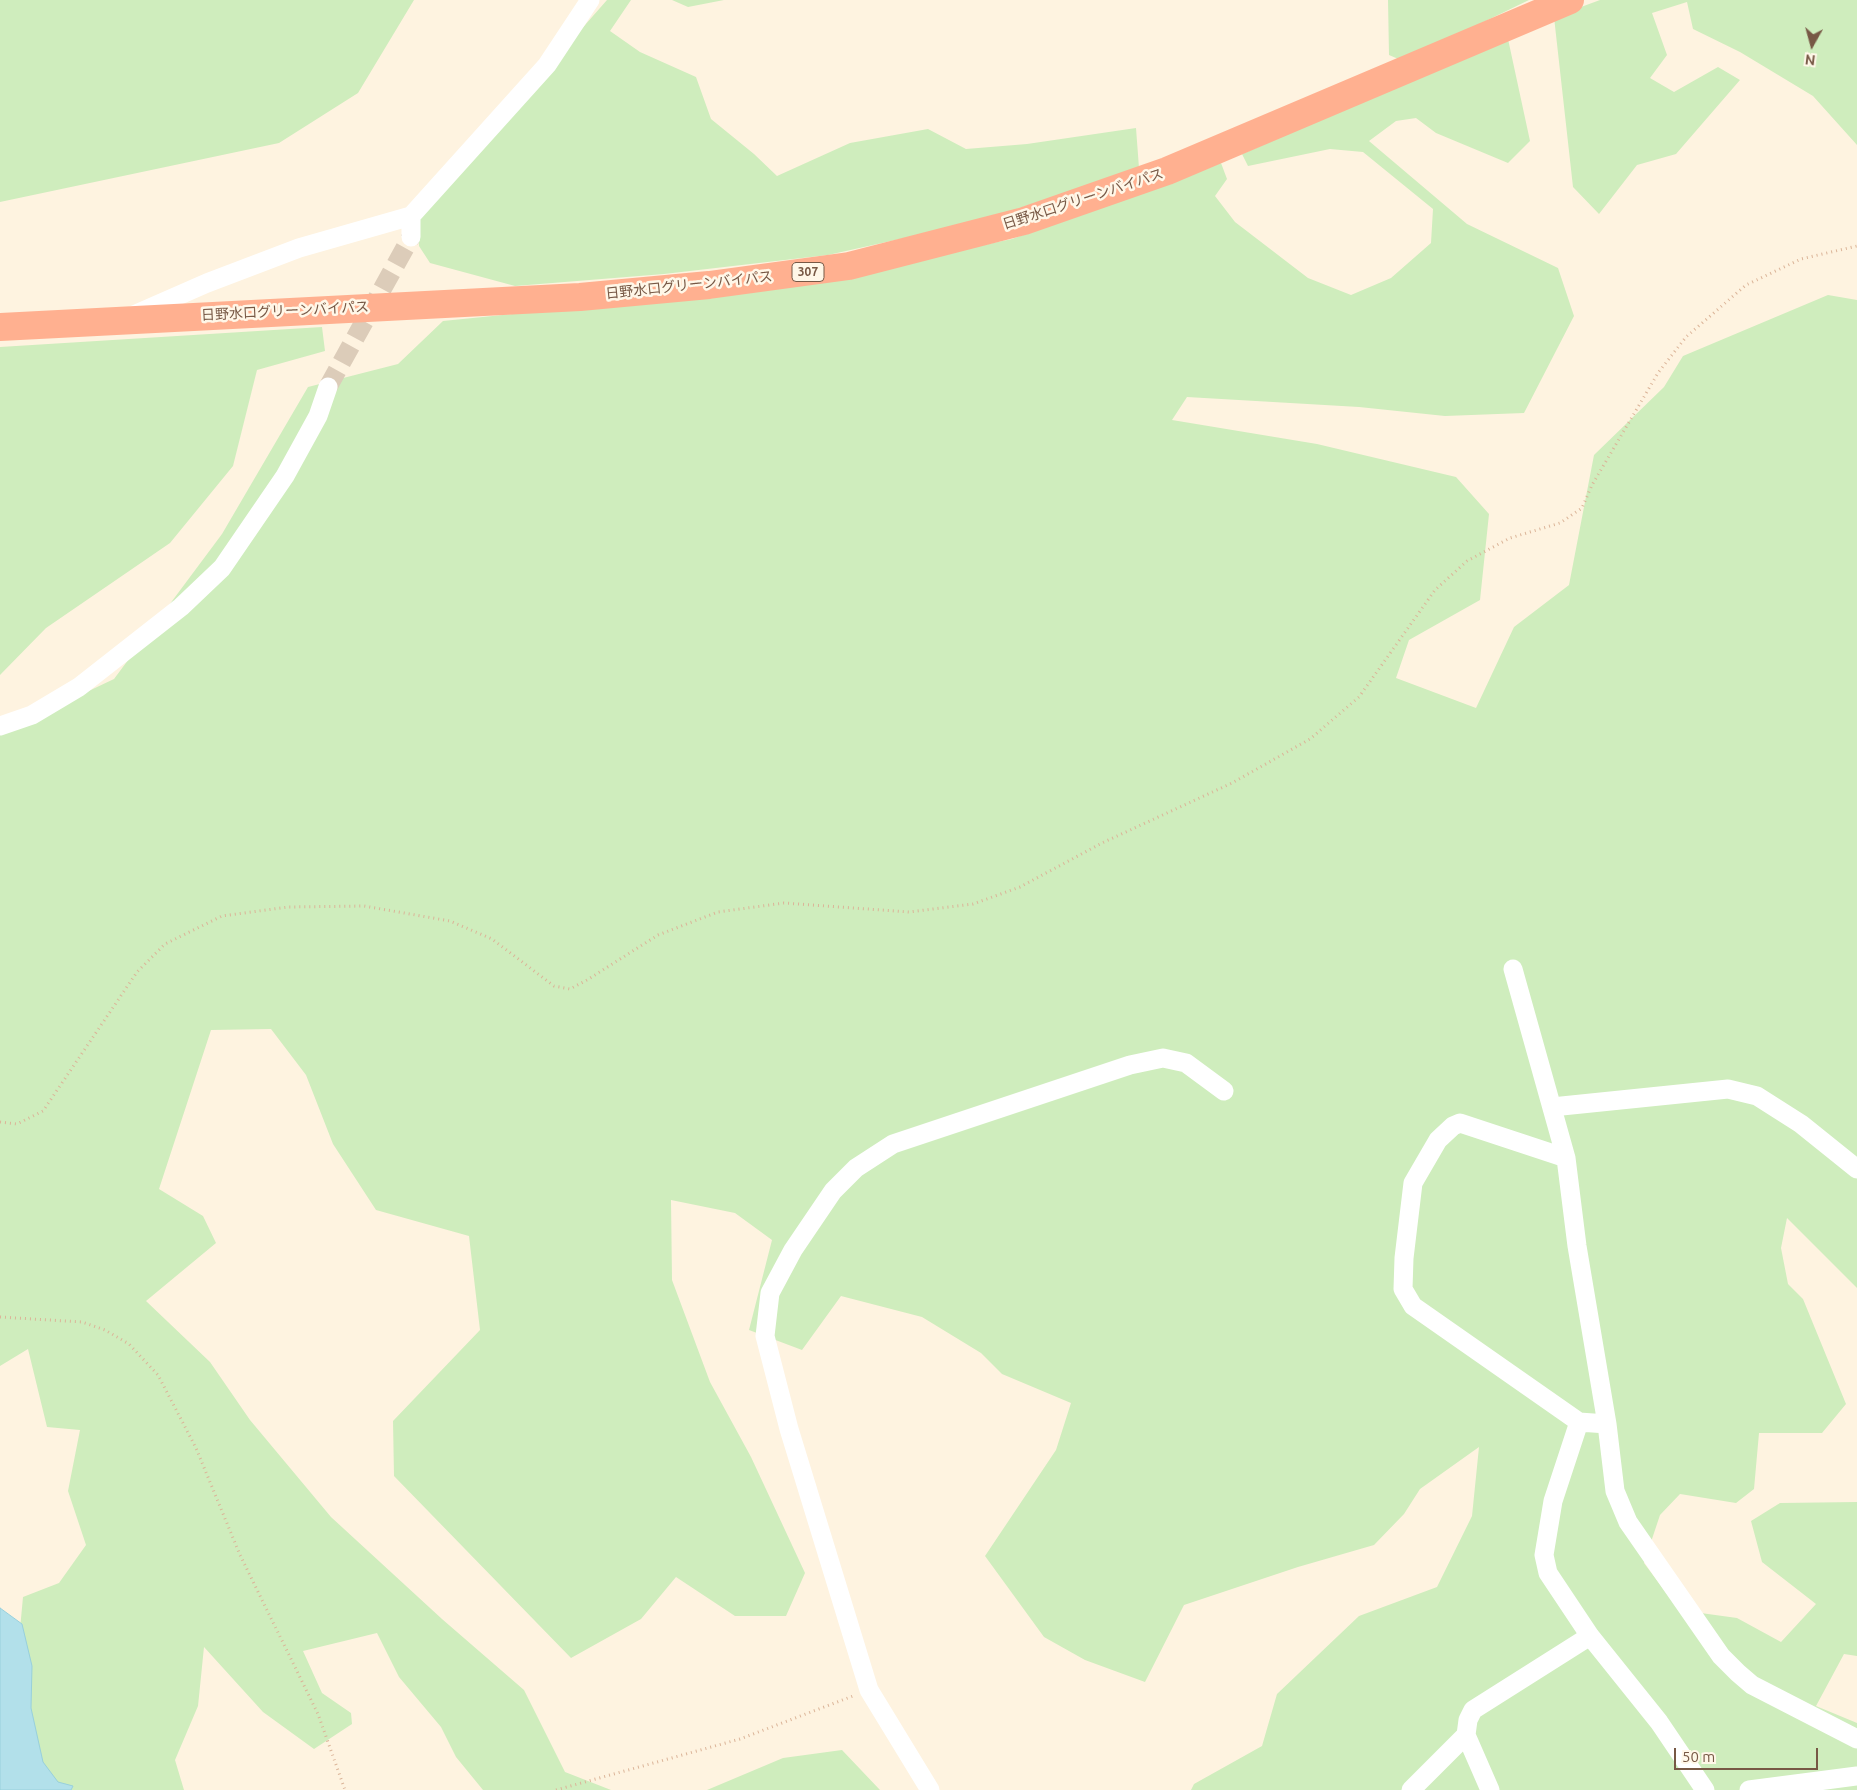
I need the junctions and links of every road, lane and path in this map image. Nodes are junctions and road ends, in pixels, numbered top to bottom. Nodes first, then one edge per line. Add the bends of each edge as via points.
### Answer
1 (590, 0) edge
2 (1570, 0) edge
3 (411, 216) junction
4 (411, 237) tunnel mouth
5 (1857, 246) edge
6 (124, 320) junction
7 (0, 327) edge
8 (328, 387) tunnel mouth
9 (0, 726) edge
10 (1514, 969) dead end
11 (1224, 1091) dead end
12 (1552, 1108) junction
13 (0, 1122) edge
14 (1566, 1158) junction
15 (1857, 1170) edge
16 (0, 1317) edge
17 (1579, 1422) junction
18 (1607, 1424) junction
19 (1590, 1636) junction
20 (869, 1690) junction
21 (1466, 1735) junction
22 (1857, 1739) edge
23 (1857, 1776) edge
24 (345, 1790) edge
25 (556, 1790) edge
26 (930, 1790) edge
27 (1411, 1790) edge
28 (1490, 1790) edge
29 (1705, 1790) edge
30 (1749, 1790) edge

1 - 3 street via 547,65
2 - 6 highway, 日野水口グリーンバイパス / 307 via 1167,171 1024,220 849,266 709,285 580,297
3 - 4 street
3 - 6 street via 299,248 207,283
5 - 13 path via 1801,259 1746,285 1686,337 1658,373 1592,485 1582,508 1560,522 1510,538 1467,561 1435,590 1359,697 1310,738 1232,783 1102,843 1020,887 974,904 909,912 784,903 718,912 658,934 570,989 554,986 492,939 450,921 364,906 288,907 222,916 165,944 137,972 44,1111 18,1124
6 - 7 highway, 日野水口グリーンバイパス / 307
8 - 9 street via 318,416 285,476 222,568 181,607 79,686 32,715
10 - 12 street
11 - 20 street via 1186,1062 1163,1058 1130,1065 893,1144 856,1168 833,1191 793,1250 770,1294 765,1336 789,1430
12 - 14 street
12 - 15 street via 1728,1089 1758,1096 1801,1124
14 - 17 street via 1460,1124 1453,1126 1438,1140 1413,1183 1403,1288 1413,1306
14 - 18 street via 1577,1246
16 - 24 path via 82,1322 105,1330 129,1344 158,1375 196,1448 240,1555 318,1714
17 - 18 street
17 - 19 street via 1553,1502 1544,1555 1548,1573
18 - 22 street via 1615,1491 1628,1522 1721,1656 1752,1685
19 - 21 street via 1473,1710
19 - 29 street via 1659,1722
20 - 25 path via 740,1740
20 - 26 street
21 - 27 street
21 - 28 street
23 - 30 street

